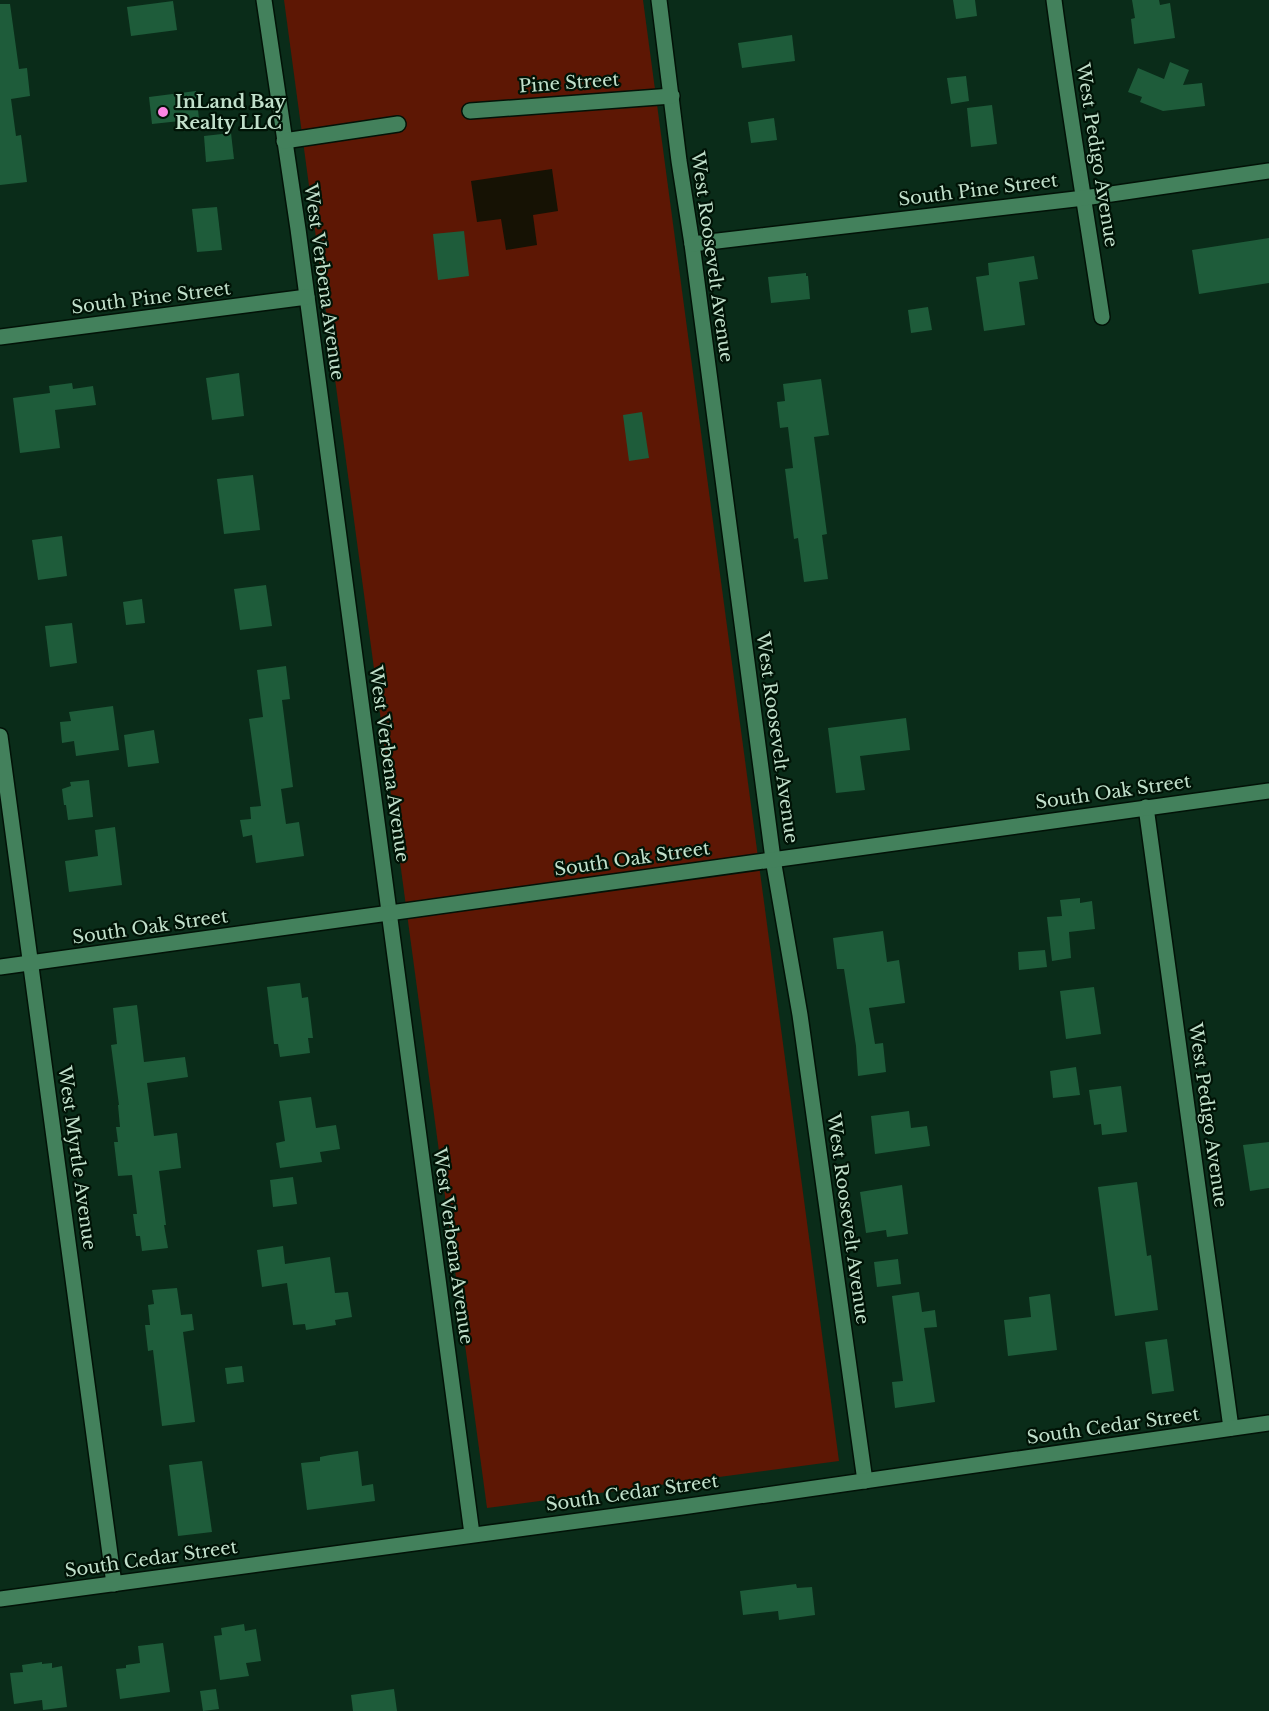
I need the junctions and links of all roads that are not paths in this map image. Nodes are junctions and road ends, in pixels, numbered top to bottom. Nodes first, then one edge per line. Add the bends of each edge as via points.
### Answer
1 (264, 0) edge
2 (659, 0) edge
3 (1054, 0) edge
4 (672, 96) junction
5 (470, 111) dead end
6 (398, 124) dead end
7 (284, 141) junction
8 (1269, 171) edge
9 (1084, 198) junction
10 (692, 244) junction
11 (307, 297) junction
12 (1102, 316) dead end
13 (0, 337) edge
14 (0, 736) edge
15 (1269, 791) edge
16 (1146, 807) junction
17 (773, 859) junction
18 (389, 913) junction
19 (31, 963) junction
20 (0, 967) edge
21 (1269, 1423) edge
22 (1232, 1428) junction
23 (865, 1480) junction
24 (472, 1534) junction
25 (114, 1584) junction
26 (0, 1599) edge

1 - 7 street, West Verbena Avenue
2 - 4 street, West Roosevelt Avenue
3 - 9 street, West Pedigo Avenue
4 - 5 street, Pine Street
4 - 10 street, West Roosevelt Avenue
6 - 7 street
7 - 11 street, West Verbena Avenue
8 - 9 street, South Pine Street
9 - 10 street, South Pine Street
9 - 12 street, West Pedigo Avenue
10 - 17 street, West Roosevelt Avenue
11 - 13 street, South Pine Street
11 - 18 street, West Verbena Avenue
14 - 19 street, West Myrtle Avenue
15 - 16 street, South Oak Street
16 - 17 street, South Oak Street
16 - 22 street, West Pedigo Avenue
17 - 18 street, South Oak Street
17 - 23 street, West Roosevelt Avenue via 800,1015
18 - 19 street, South Oak Street
18 - 24 street, West Verbena Avenue
19 - 20 street, South Oak Street
19 - 25 street, West Myrtle Avenue
21 - 22 street, South Cedar Street
22 - 23 street, South Cedar Street
23 - 24 street, South Cedar Street
24 - 25 street, South Cedar Street
25 - 26 street, South Cedar Street

